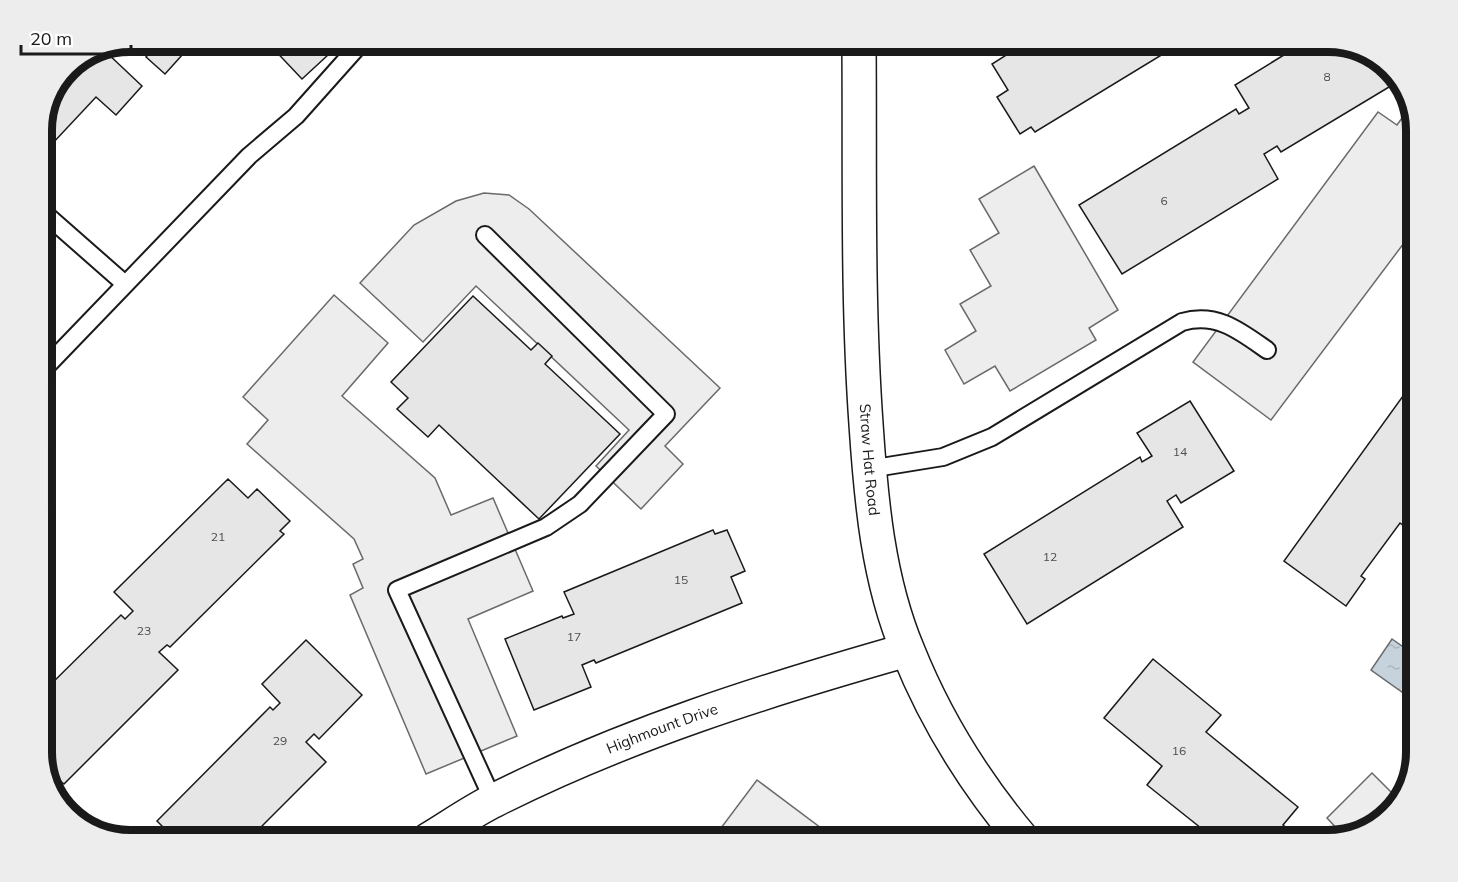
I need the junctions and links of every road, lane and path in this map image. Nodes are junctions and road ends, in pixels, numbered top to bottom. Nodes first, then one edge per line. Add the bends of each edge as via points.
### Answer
1 (352, 53) edge
2 (859, 53) edge
3 (53, 222) edge
4 (485, 236) dead end
5 (125, 285) junction
6 (1267, 350) dead end
7 (53, 360) edge
8 (869, 469) junction
9 (907, 650) junction
10 (493, 800) junction
11 (444, 830) edge
12 (1015, 830) edge

1 - 5 lane via 296,116 249,156
2 - 8 street, Straw Hat Road via 861,357
3 - 5 lane
4 - 10 lane via 666,414 580,504 546,527 397,590
5 - 7 lane
6 - 8 lane via 1230,324 1198,318 1182,322 992,437 943,457
8 - 9 street, Straw Hat Road via 885,578
9 - 10 street, Highmount Drive via 718,706 595,754
9 - 12 street, Straw Hat Road via 946,733 990,801
10 - 11 street, Highmount Drive

